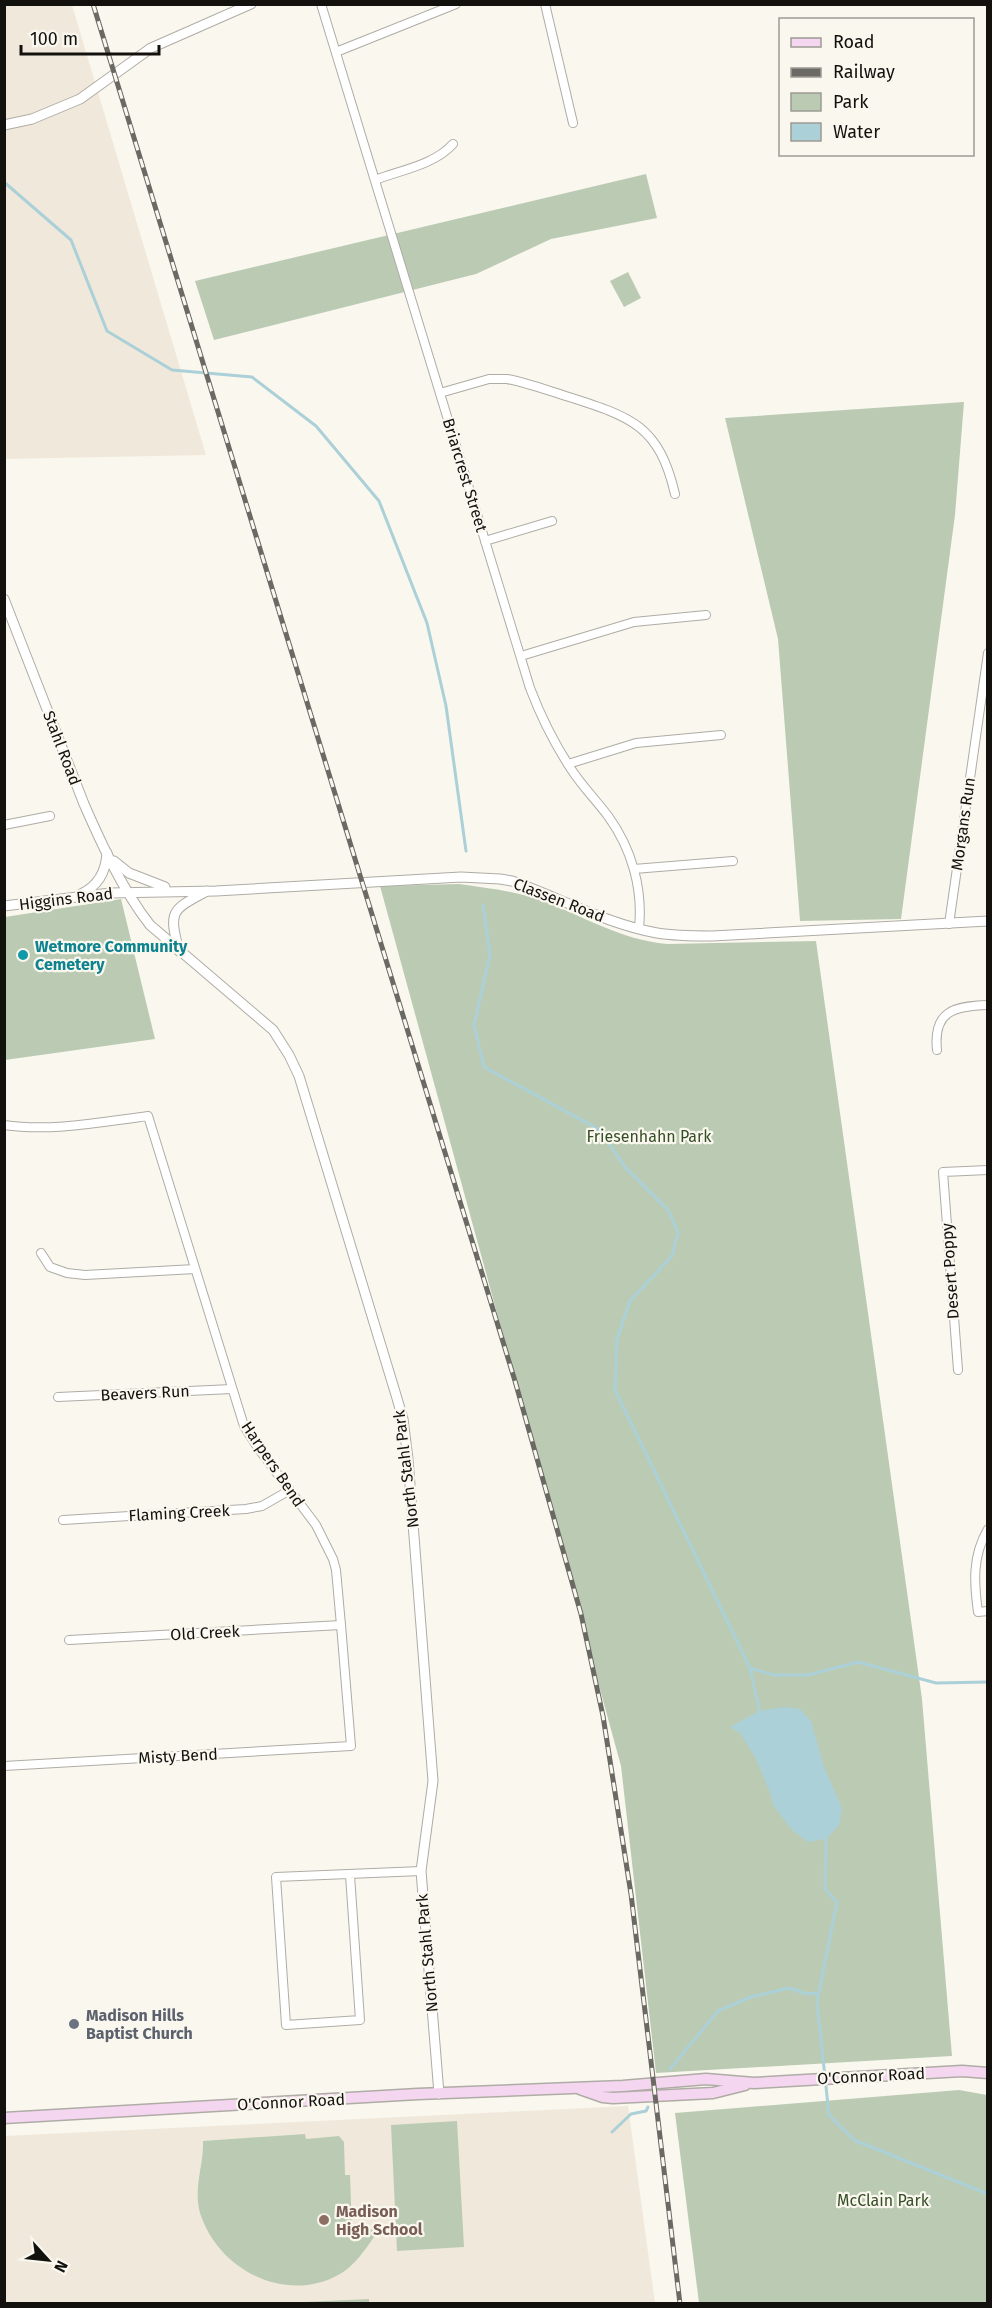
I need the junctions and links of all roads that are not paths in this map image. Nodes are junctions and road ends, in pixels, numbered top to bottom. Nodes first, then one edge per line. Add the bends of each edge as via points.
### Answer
1 (251, 4) edge
2 (321, 4) edge
3 (456, 4) edge
4 (545, 4) edge
5 (336, 52) junction
6 (573, 123) dead end
7 (4, 125) edge
8 (453, 144) dead end
9 (375, 180) junction
10 (440, 393) junction
11 (675, 494) dead end
12 (552, 520) dead end
13 (485, 541) junction
14 (4, 599) edge
15 (706, 615) dead end
16 (987, 652) edge
17 (521, 656) junction
18 (721, 735) dead end
19 (568, 764) junction
20 (50, 816) dead end
21 (4, 825) edge
22 (108, 855) junction
23 (733, 861) dead end
24 (634, 869) junction
25 (173, 890) junction
26 (208, 891) junction
27 (128, 892) junction
28 (79, 896) junction
29 (4, 906) edge
30 (987, 921) edge
31 (949, 924) junction
32 (639, 928) junction
33 (179, 951) junction
34 (987, 1005) edge
35 (937, 1050) dead end
36 (4, 1125) edge
37 (987, 1170) edge
38 (41, 1253) dead end
39 (195, 1269) junction
40 (958, 1370) dead end
41 (232, 1389) junction
42 (58, 1397) dead end
43 (290, 1490) junction
44 (63, 1520) dead end
45 (987, 1529) edge
46 (987, 1611) edge
47 (341, 1625) junction
48 (69, 1641) dead end
49 (351, 1746) joint
50 (4, 1766) edge
51 (421, 1871) junction
52 (350, 1875) junction
53 (987, 2073) edge
54 (754, 2083) junction
55 (579, 2088) junction
56 (439, 2094) junction
57 (4, 2118) edge

1 - 7 street via 151,48 80,99 32,119
2 - 5 street, Briarcrest Street
3 - 5 street
4 - 6 street
5 - 9 street, Briarcrest Street
8 - 9 street via 435,159
9 - 10 street, Briarcrest Street
10 - 11 street via 472,383 507,379 617,413 655,443 665,460
10 - 13 street, Briarcrest Street
12 - 13 street
13 - 17 street, Briarcrest Street
14 - 22 street, Stahl Road via 84,804
15 - 17 street via 634,622
16 - 31 street, Morgans Run
17 - 19 street, Briarcrest Street via 541,716
18 - 19 street via 636,743
19 - 24 street, Briarcrest Street via 610,818
20 - 21 street
22 - 25 street via 129,873
22 - 27 street, Stahl Road
22 - 28 street via 101,877
23 - 24 street
24 - 32 street, Briarcrest Street via 640,893
25 - 26 street, Classen Road
25 - 27 street, Classen Road
26 - 32 street, Classen Road via 461,877 500,879
26 - 33 street via 184,904 174,915 172,926
27 - 28 street, Higgins Road
27 - 33 street, North Stahl Park via 150,925
28 - 29 street, Higgins Road
30 - 31 street, Classen Road
31 - 32 street, Classen Road via 696,936
33 - 51 street, North Stahl Park via 251,1009 273,1030 289,1055 299,1076 403,1419 433,1781
34 - 35 street via 960,1007 944,1016 936,1032
36 - 39 street, Harpers Bend via 68,1126 148,1116
37 - 40 street, Desert Poppy via 943,1172
38 - 39 street via 51,1267 76,1274
39 - 41 street, Harpers Bend
41 - 42 street, Beavers Run
41 - 43 street, Harpers Bend via 251,1437
43 - 44 street, Flaming Creek via 274,1501 246,1509
43 - 47 street, Harpers Bend via 328,1546 336,1570
45 - 46 street via 976,1557 974,1584 978,1612
47 - 48 street, Old Creek
47 - 49 street, Harpers Bend
49 - 50 street, Misty Bend
51 - 52 street
51 - 56 street, North Stahl Park
52 - 52 street via 276,1877 286,2025 360,2020
53 - 54 main road, O'Connor Road via 962,2071
54 - 55 main road, O'Connor Road via 706,2079
54 - 55 main road, O'Connor Road via 713,2093 613,2098
55 - 56 main road, O'Connor Road
56 - 57 main road, O'Connor Road

